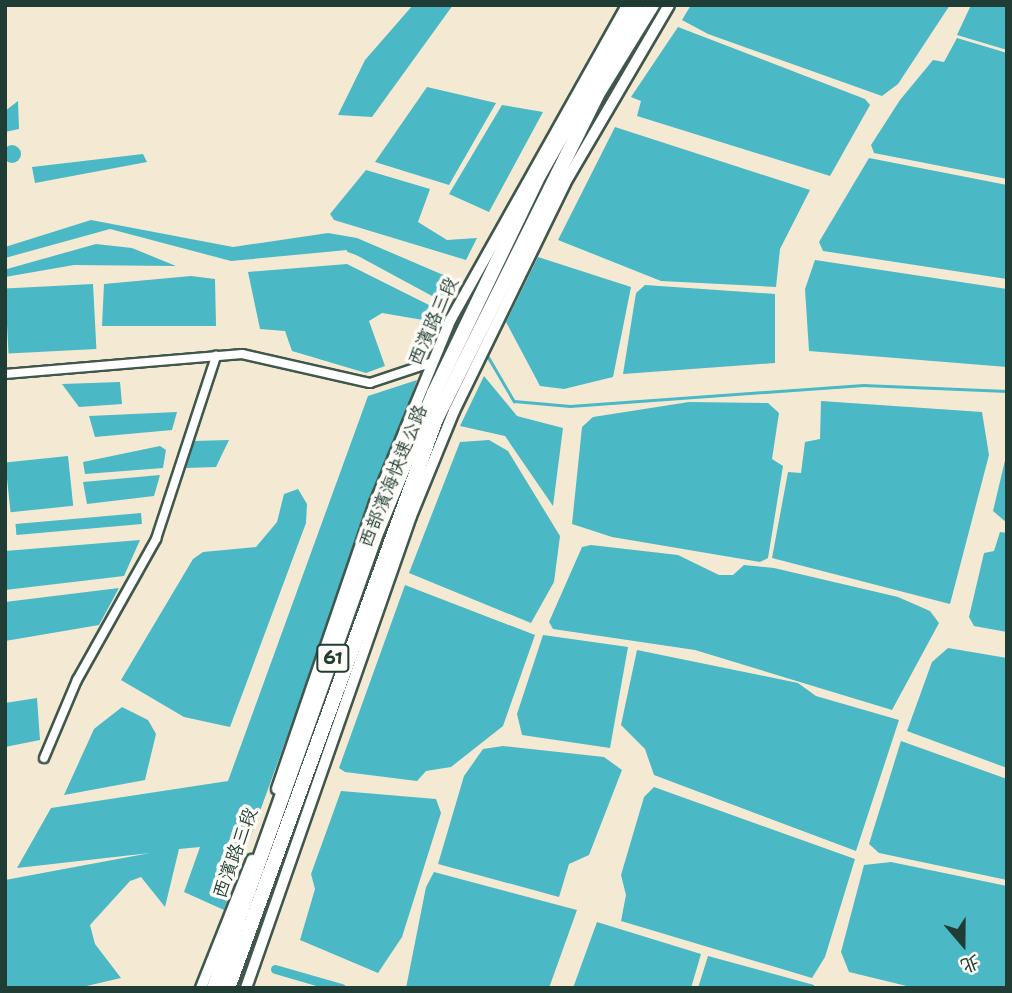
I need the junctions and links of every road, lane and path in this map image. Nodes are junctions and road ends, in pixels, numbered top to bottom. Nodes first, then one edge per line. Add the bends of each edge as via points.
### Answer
1 (628, 5) edge
2 (636, 5) edge
3 (652, 5) edge
4 (669, 5) edge
5 (478, 309) junction
6 (465, 338) junction
7 (216, 356) junction
8 (433, 362) junction
9 (5, 374) edge
10 (44, 758) dead end
11 (201, 988) edge
12 (214, 988) edge
13 (228, 988) edge
14 (246, 988) edge

1 - 8 street, 西濱路三段 via 466,288
2 - 5 highway, 西部濱海快速公路 / 61
3 - 5 highway, 西部濱海快速公路 / 61
4 - 14 street via 603,113 478,358 411,516
5 - 6 highway, 西部濱海快速公路 / 61
6 - 12 highway, 西部濱海快速公路 / 61 via 374,538
6 - 13 highway, 西部濱海快速公路 / 61 via 377,568
7 - 8 street via 266,358 357,383
7 - 9 street
7 - 10 street via 156,539 77,680
8 - 11 street, 西濱路三段 via 375,503 259,843

